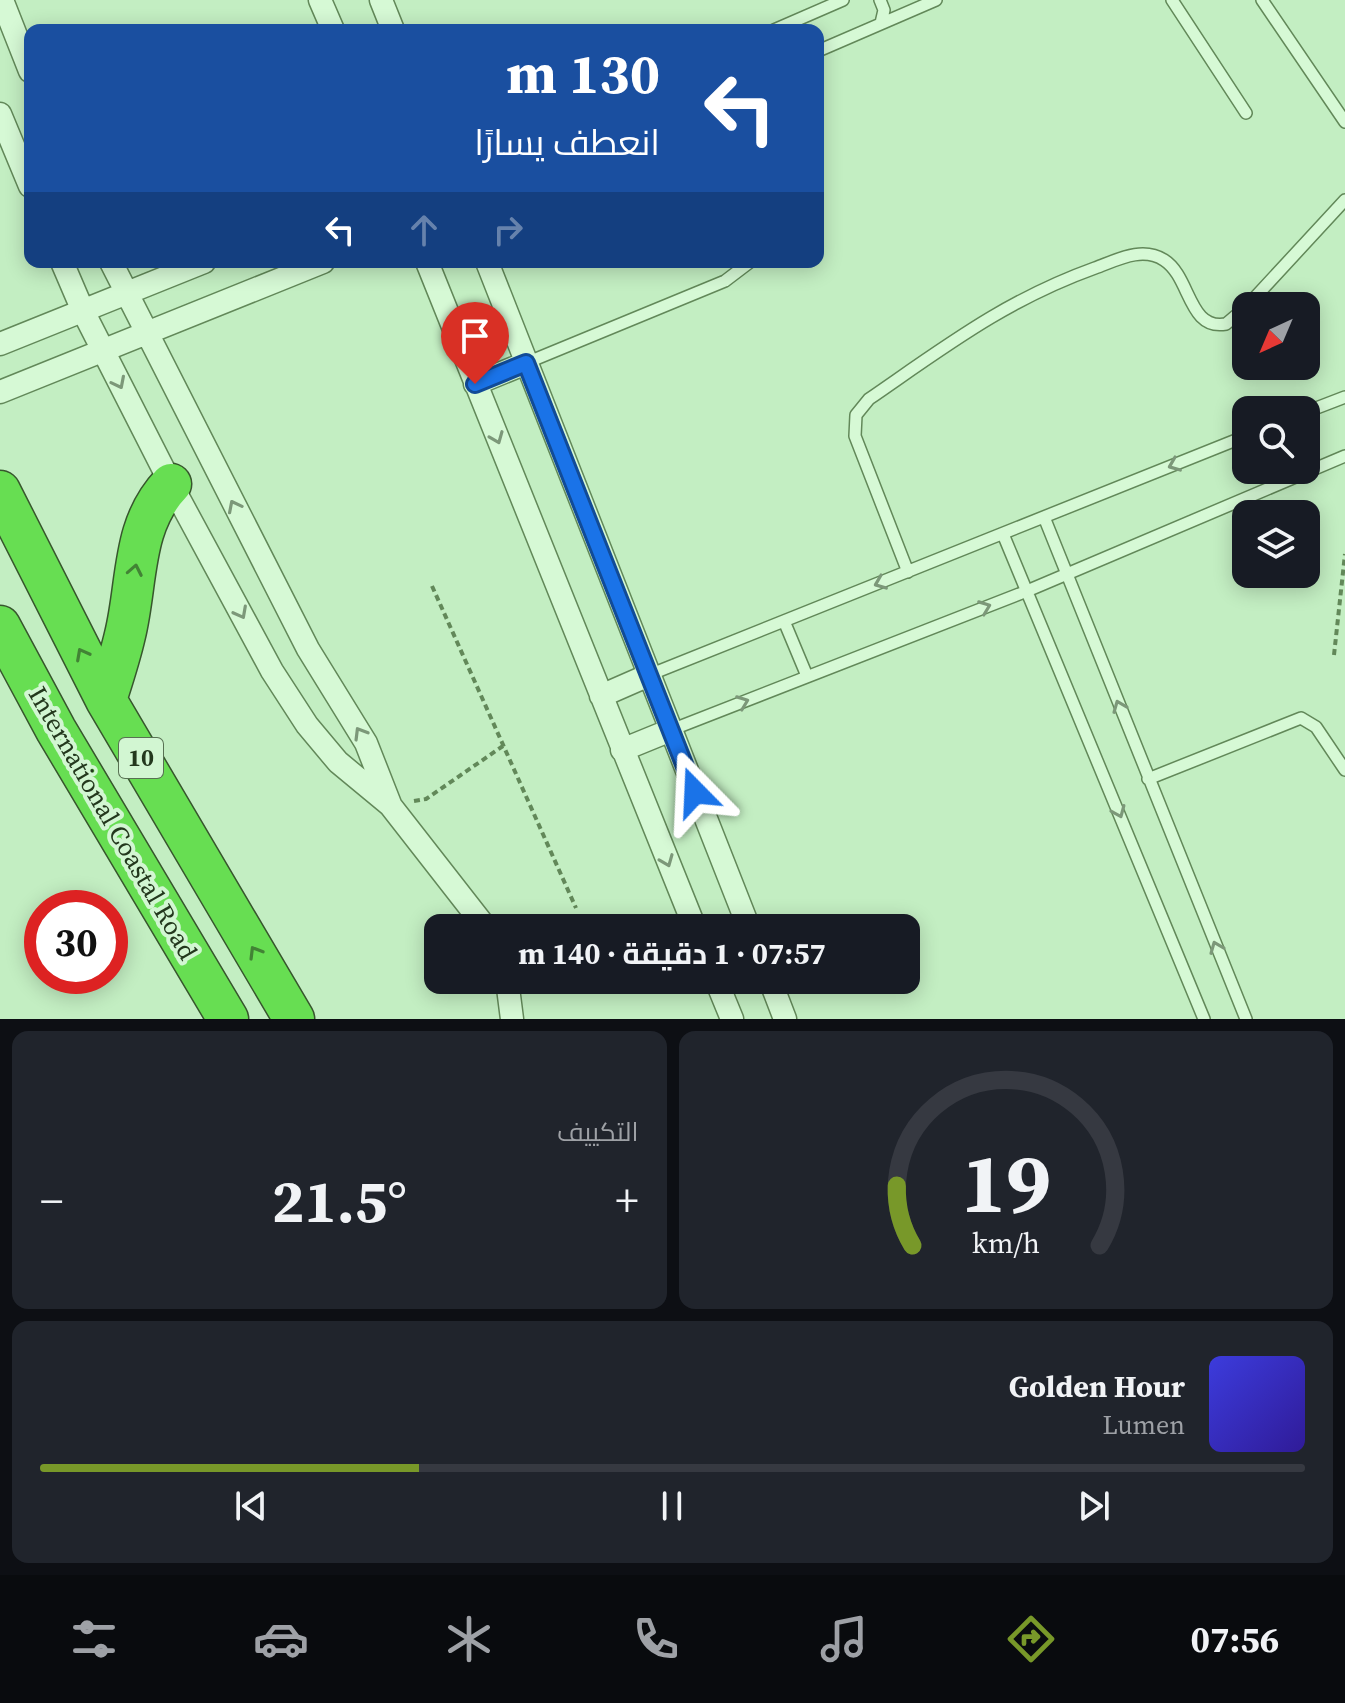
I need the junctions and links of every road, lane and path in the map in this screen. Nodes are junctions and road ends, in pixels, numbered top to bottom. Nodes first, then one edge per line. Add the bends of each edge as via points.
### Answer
1 (2, 0) edge
2 (320, 0) edge
3 (381, 0) edge
4 (843, 0) edge
5 (880, 0) edge
6 (936, 0) edge
7 (1172, 0) edge
8 (1262, 0) edge
9 (881, 23) junction
10 (330, 24) edge
11 (391, 24) edge
12 (788, 24) edge
13 (6, 31) edge
14 (824, 48) edge
15 (24, 61) edge
16 (1246, 113) dead end
17 (0, 114) edge
18 (1345, 122) edge
19 (24, 172) edge
20 (1345, 200) edge
21 (65, 268) edge
22 (113, 268) edge
23 (189, 268) edge
24 (308, 268) edge
25 (429, 268) edge
26 (489, 268) edge
27 (742, 268) edge
28 (1259, 292) edge
29 (124, 294) junction
30 (83, 311) junction
31 (1232, 319) edge
32 (145, 334) junction
33 (0, 344) edge
34 (103, 351) junction
35 (526, 363) junction
36 (475, 384) junction
37 (0, 392) edge
38 (1345, 397) edge
39 (1320, 407) edge
40 (1232, 442) edge
41 (1345, 456) edge
42 (171, 484) junction
43 (0, 491) edge
44 (1044, 517) junction
45 (1003, 534) junction
46 (1345, 554) edge
47 (908, 572) junction
48 (1066, 574) junction
49 (432, 586) dead end
50 (1027, 591) junction
51 (784, 621) junction
52 (0, 626) edge
53 (1334, 655) dead end
54 (649, 675) junction
55 (807, 676) junction
56 (601, 696) junction
57 (106, 700) junction
58 (671, 730) junction
59 (503, 746) junction
60 (622, 750) junction
61 (1345, 770) edge
62 (1148, 779) junction
63 (390, 805) junction
64 (576, 908) dead end
65 (475, 914) edge
66 (689, 914) edge
67 (743, 914) edge
68 (509, 994) edge
69 (722, 994) edge
70 (775, 994) edge
71 (228, 1019) edge
72 (294, 1019) edge
73 (512, 1019) edge
74 (732, 1019) edge
75 (785, 1019) edge
76 (1204, 1019) edge
77 (1246, 1019) edge

1 - 13 street
2 - 10 street
3 - 11 street
4 - 12 lane
5 - 9 lane
6 - 9 lane
7 - 16 lane
8 - 18 lane
9 - 14 lane
13 - 15 street
17 - 19 street
20 - 28 lane
21 - 30 street
22 - 29 street
23 - 29 street
24 - 32 street
25 - 36 street
26 - 35 street
27 - 35 lane via 725,281
29 - 30 street
29 - 32 street
30 - 33 street
30 - 34 street
31 - 47 lane via 1211,324 1200,318 1172,266 1146,254 1126,257 1006,306 869,399 856,415 855,436
32 - 34 street
63 -> 32 street via 366,743 308,649
34 - 37 street
34 -> 42 street
35 - 36 street
35 - 54 street
36 -> 56 street
38 - 39 lane
40 -> 44 lane
41 - 48 lane
57 -> 42 highway via 126,632 144,527
42 -> 63 street via 307,725 338,762
57 -> 43 highway, 10
44 - 45 lane
44 - 48 lane
45 - 47 lane
45 - 50 lane
46 - 53 path
47 -> 51 lane
48 - 50 lane
62 -> 48 lane
49 - 59 path
55 -> 50 lane
50 -> 76 lane
51 - 54 lane
51 - 55 lane
52 - 71 highway, International Coastal Road / 10
54 - 56 street
54 - 58 street
58 -> 55 lane
56 - 60 street
72 -> 57 highway, 10
58 - 60 street
58 - 67 street
59 - 63 path via 426,799
59 - 64 path
60 -> 66 street
61 - 62 lane via 1316,727 1301,718
77 -> 62 lane
63 - 65 street
68 - 73 street
69 - 74 street
70 - 75 street

